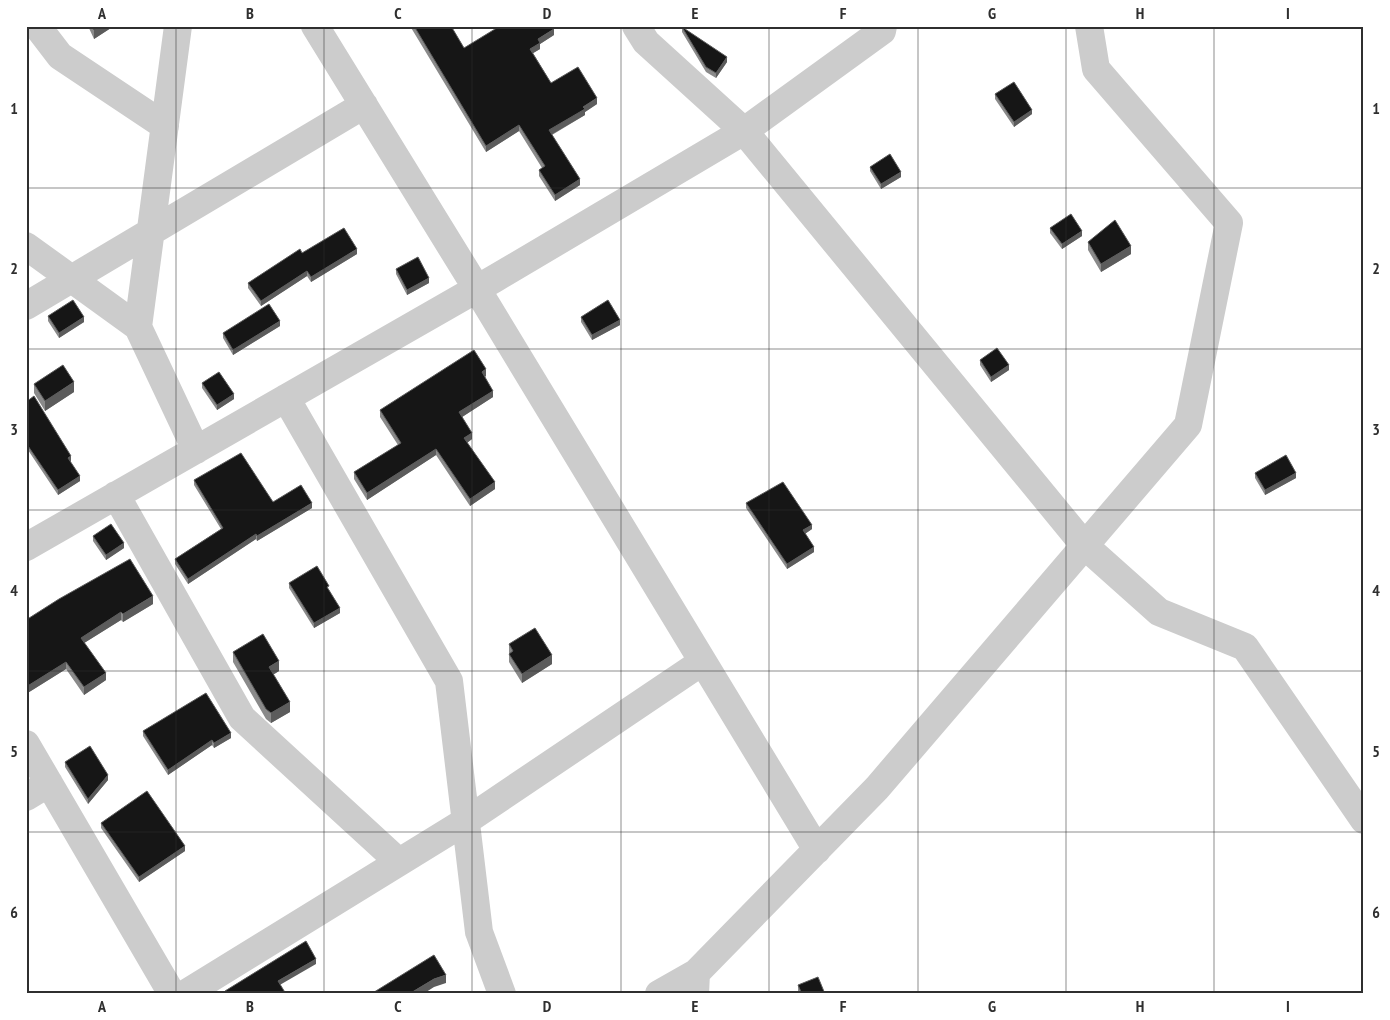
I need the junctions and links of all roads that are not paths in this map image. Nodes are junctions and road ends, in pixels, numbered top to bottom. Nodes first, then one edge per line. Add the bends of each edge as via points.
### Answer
1 (37, 26) edge
2 (178, 26) edge
3 (315, 26) edge
4 (636, 26) edge
5 (883, 26) edge
6 (1089, 26) edge
7 (364, 105) junction
8 (165, 126) junction
9 (744, 131) junction
10 (151, 232) junction
11 (26, 246) edge
12 (71, 279) junction
13 (477, 289) junction
14 (26, 306) edge
15 (138, 327) junction
16 (286, 398) junction
17 (196, 450) junction
18 (116, 495) junction
19 (1085, 546) junction
20 (26, 547) edge
21 (702, 662) junction
22 (26, 744) edge
23 (49, 783) junction
24 (26, 797) edge
25 (1364, 820) edge
26 (466, 821) junction
27 (817, 850) junction
28 (399, 862) junction
29 (696, 984) edge
30 (172, 994) edge
31 (185, 994) edge
32 (502, 994) edge
33 (660, 994) edge

1 - 8 street via 60,56
2 - 8 street
3 - 7 street
4 - 9 street via 646,42
5 - 9 street via 882,31
6 - 19 street via 1096,69 1230,222 1188,425
7 - 10 street
7 - 13 street
8 - 10 street
9 - 13 street
9 - 19 street
10 - 12 street
10 - 15 street
11 - 12 street
12 - 14 street
12 - 15 street
13 - 16 street
13 - 21 street
15 - 17 street
16 - 17 street
16 - 26 street via 449,680
17 - 18 street
18 - 20 street
18 - 28 street via 242,718
19 - 25 street via 1159,612 1245,647
19 - 27 street via 877,788
21 - 26 street
21 - 27 street
22 - 23 street
23 - 24 street
23 - 30 street
26 - 28 street
26 - 32 street via 479,932
27 - 29 street
28 - 31 street
29 - 33 street

